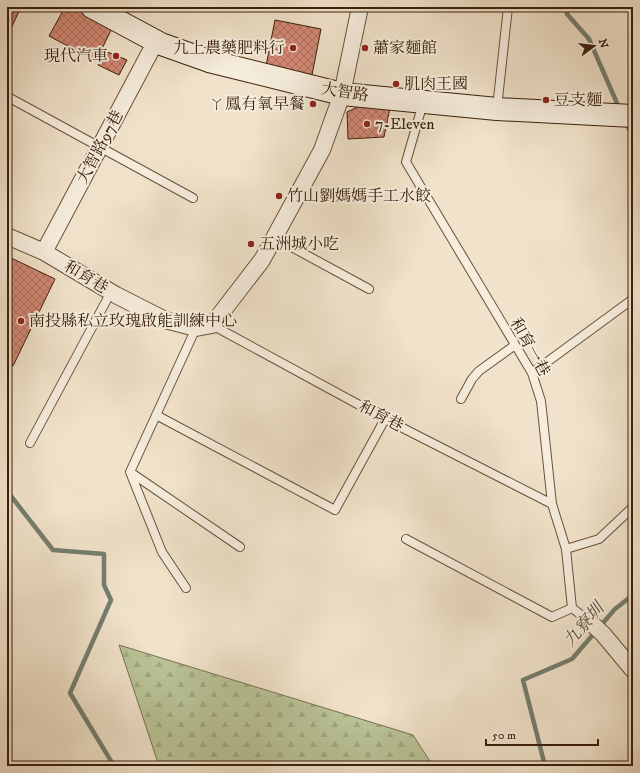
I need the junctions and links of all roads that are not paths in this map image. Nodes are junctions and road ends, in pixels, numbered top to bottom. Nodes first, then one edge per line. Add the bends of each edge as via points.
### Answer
1 (92, 7) edge
2 (360, 7) edge
3 (508, 7) edge
4 (156, 41) junction
5 (342, 94) junction
6 (8, 97) edge
7 (423, 101) junction
8 (497, 109) junction
9 (624, 116) edge
10 (100, 147) junction
11 (193, 198) dead end
12 (7, 236) edge
13 (275, 238) junction
14 (44, 252) junction
15 (369, 288) dead end
16 (111, 292) junction
17 (633, 299) edge
18 (204, 326) junction
19 (515, 345) junction
20 (532, 373) junction
21 (461, 399) dead end
22 (156, 415) junction
23 (385, 418) junction
24 (30, 443) dead end
25 (130, 472) junction
26 (552, 504) junction
27 (633, 507) edge
28 (406, 538) dead end
29 (240, 547) dead end
30 (566, 549) junction
31 (186, 588) dead end
32 (572, 608) junction
33 (590, 621) joint
34 (633, 670) edge

1 - 4 street, 大智路
2 - 5 street
3 - 8 lane
4 - 5 street, 大智路 via 209,62
4 - 10 street, 大智路97巷
5 - 7 street, 大智路
5 - 13 street via 322,150
6 - 10 lane
7 - 8 street, 大智路
7 - 19 lane, 和育一巷 via 406,162
8 - 9 street, 大智路
10 - 11 lane
10 - 14 street, 大智路97巷
12 - 14 street, 和育巷
13 - 15 lane
13 - 18 street via 262,260
14 - 16 street, 和育巷
16 - 18 street, 和育巷 via 165,320
16 - 24 lane
17 - 20 lane
18 - 22 lane
18 - 23 lane, 和育巷
19 - 20 lane, 和育一巷
19 - 21 lane via 479,370
20 - 26 lane, 和育一巷 via 541,401
22 - 23 lane via 335,510
22 - 25 lane
23 - 26 lane, 和育巷
25 - 29 lane
25 - 31 lane via 162,552
26 - 30 lane, 和育一巷
27 - 30 lane via 599,539
28 - 32 lane via 552,617
30 - 32 lane, 和育一巷
32 - 33 lane
33 - 34 street

